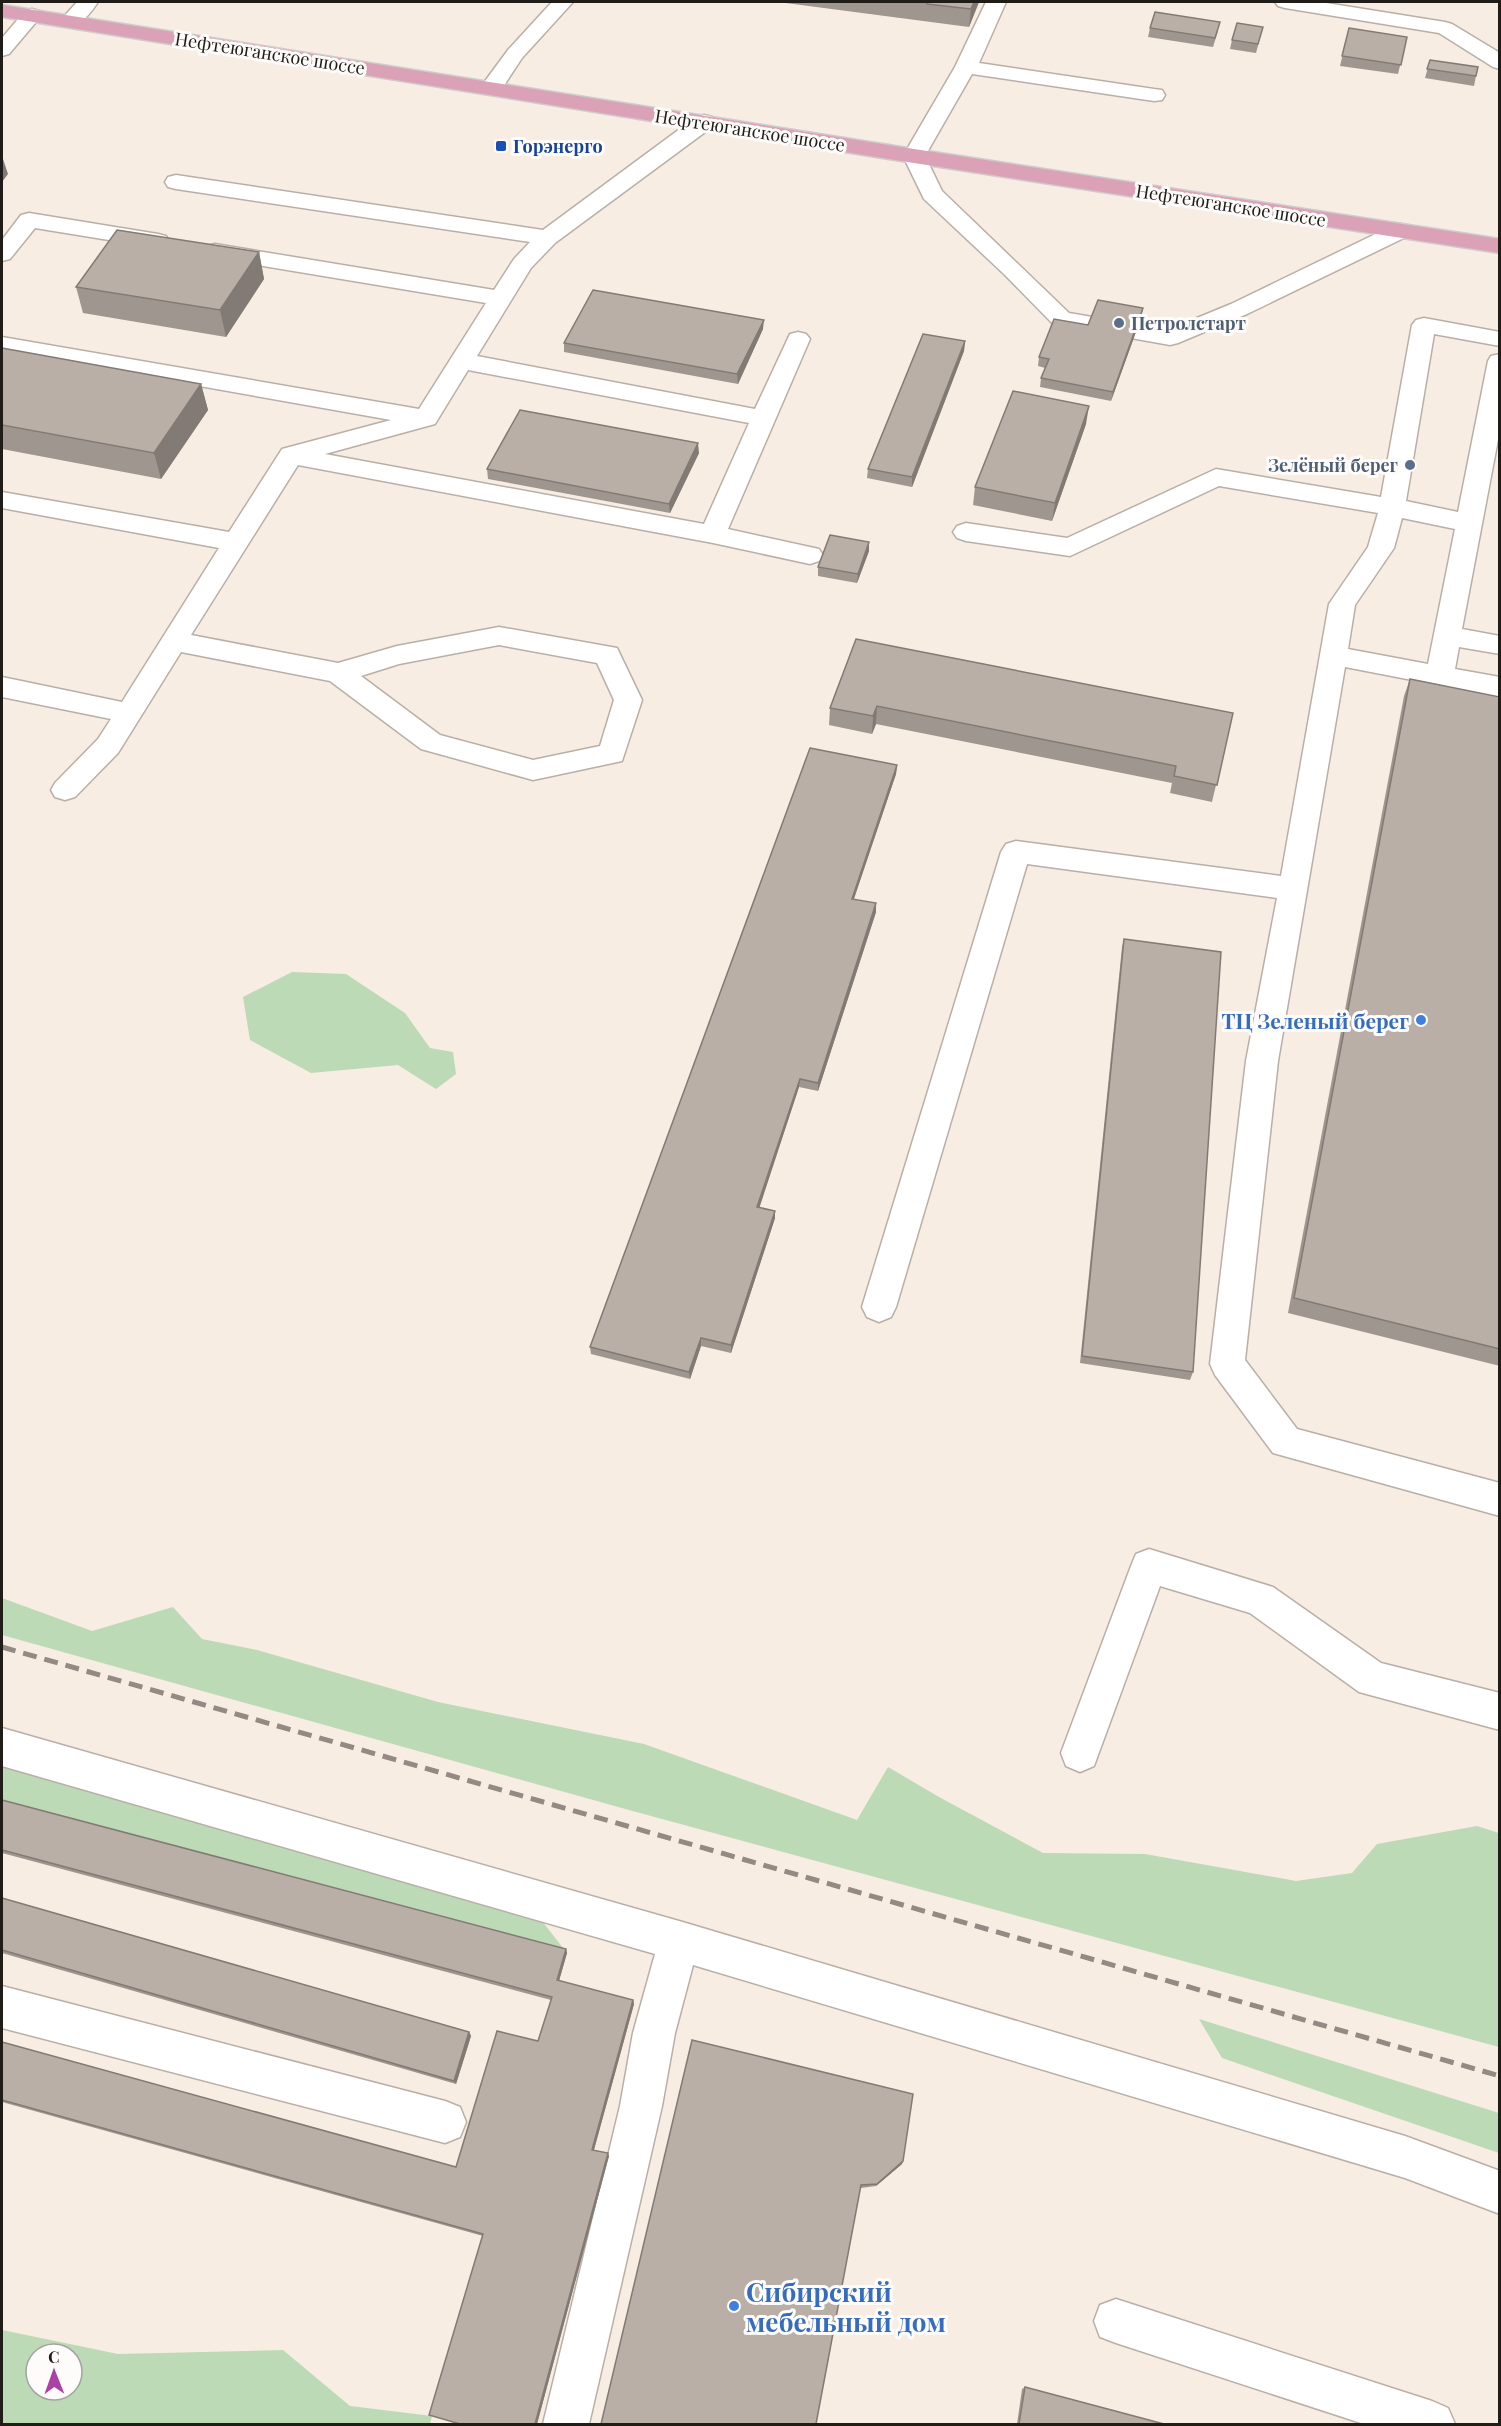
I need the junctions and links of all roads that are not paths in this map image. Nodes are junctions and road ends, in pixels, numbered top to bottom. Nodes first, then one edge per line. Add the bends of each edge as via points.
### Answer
1 (88, 2) edge
2 (563, 2) edge
3 (996, 2) edge
4 (1285, 2) edge
5 (2, 11) edge
6 (32, 15) junction
7 (70, 21) junction
8 (2, 50) edge
9 (1495, 56) edge
10 (966, 67) junction
11 (491, 88) junction
12 (1154, 95) dead end
13 (704, 122) junction
14 (914, 156) junction
15 (176, 182) dead end
16 (1400, 231) junction
17 (547, 238) junction
18 (1500, 246) edge
19 (2, 254) edge
20 (501, 298) junction
21 (798, 339) dead end
22 (1500, 339) edge
23 (2, 344) edge
24 (462, 361) junction
25 (1500, 361) edge
26 (1496, 399) edge
27 (426, 418) junction
28 (764, 418) junction
29 (291, 455) junction
30 (2, 500) edge
31 (1392, 507) junction
32 (1468, 523) junction
33 (966, 532) dead end
34 (713, 534) junction
35 (234, 542) junction
36 (810, 555) dead end
37 (1447, 635) junction
38 (173, 641) junction
39 (1500, 645) edge
40 (1332, 655) junction
41 (338, 673) junction
42 (1440, 675) junction
43 (2, 687) edge
44 (1500, 687) edge
45 (129, 713) junction
46 (65, 790) dead end
47 (1294, 889) junction
48 (879, 1307) dead end
49 (1500, 1500) edge
50 (1500, 1712) edge
51 (2, 1747) edge
52 (1080, 1753) dead end
53 (679, 1941) junction
54 (2, 2007) edge
55 (445, 2122) dead end
56 (1500, 2193) edge
57 (1116, 2321) dead end
58 (566, 2424) edge
59 (1431, 2424) edge

1 - 7 lane
2 - 11 lane via 515,54
3 - 10 lane
4 - 9 lane via 1445,28
5 - 6 main road, Нефтеюганское шоссе
6 - 7 main road, Нефтеюганское шоссе
6 - 8 lane
7 - 11 main road, Нефтеюганское шоссе
10 - 12 lane
10 - 14 lane
11 - 13 main road, Нефтеюганское шоссе
13 - 14 main road, Нефтеюганское шоссе
13 - 17 lane
14 - 16 main road, Нефтеюганское шоссе
14 - 16 lane via 932,194 1061,319 1170,338
15 - 17 lane
16 - 18 main road, Нефтеюганское шоссе
17 - 20 lane via 522,264
19 - 20 lane via 29,219
20 - 24 lane
21 - 28 lane
22 - 31 lane via 1424,326
23 - 27 lane
24 - 27 lane
24 - 28 lane
25 - 26 lane
26 - 32 lane
27 - 29 lane
28 - 34 lane
29 - 34 lane
29 - 35 lane
30 - 35 lane
31 - 32 lane
31 - 33 lane via 1216,477 1070,548
31 - 40 lane via 1381,548 1342,604
32 - 37 lane
34 - 36 lane
35 - 38 lane
37 - 39 lane
37 - 42 lane
38 - 41 lane
38 - 45 lane
40 - 42 lane
40 - 47 lane
41 - 41 lane via 431,742 533,771 612,754 628,700 607,655 499,636 397,655
42 - 44 lane
43 - 45 lane
45 - 46 lane via 108,746
47 - 48 lane via 1016,852
47 - 49 lane via 1262,1060 1227,1364 1286,1442
50 - 52 lane via 1372,1679 1260,1599 1149,1566
51 - 53 lane
53 - 56 lane via 1406,2157
53 - 58 lane via 654,2033 641,2106
54 - 55 lane
57 - 59 lane

